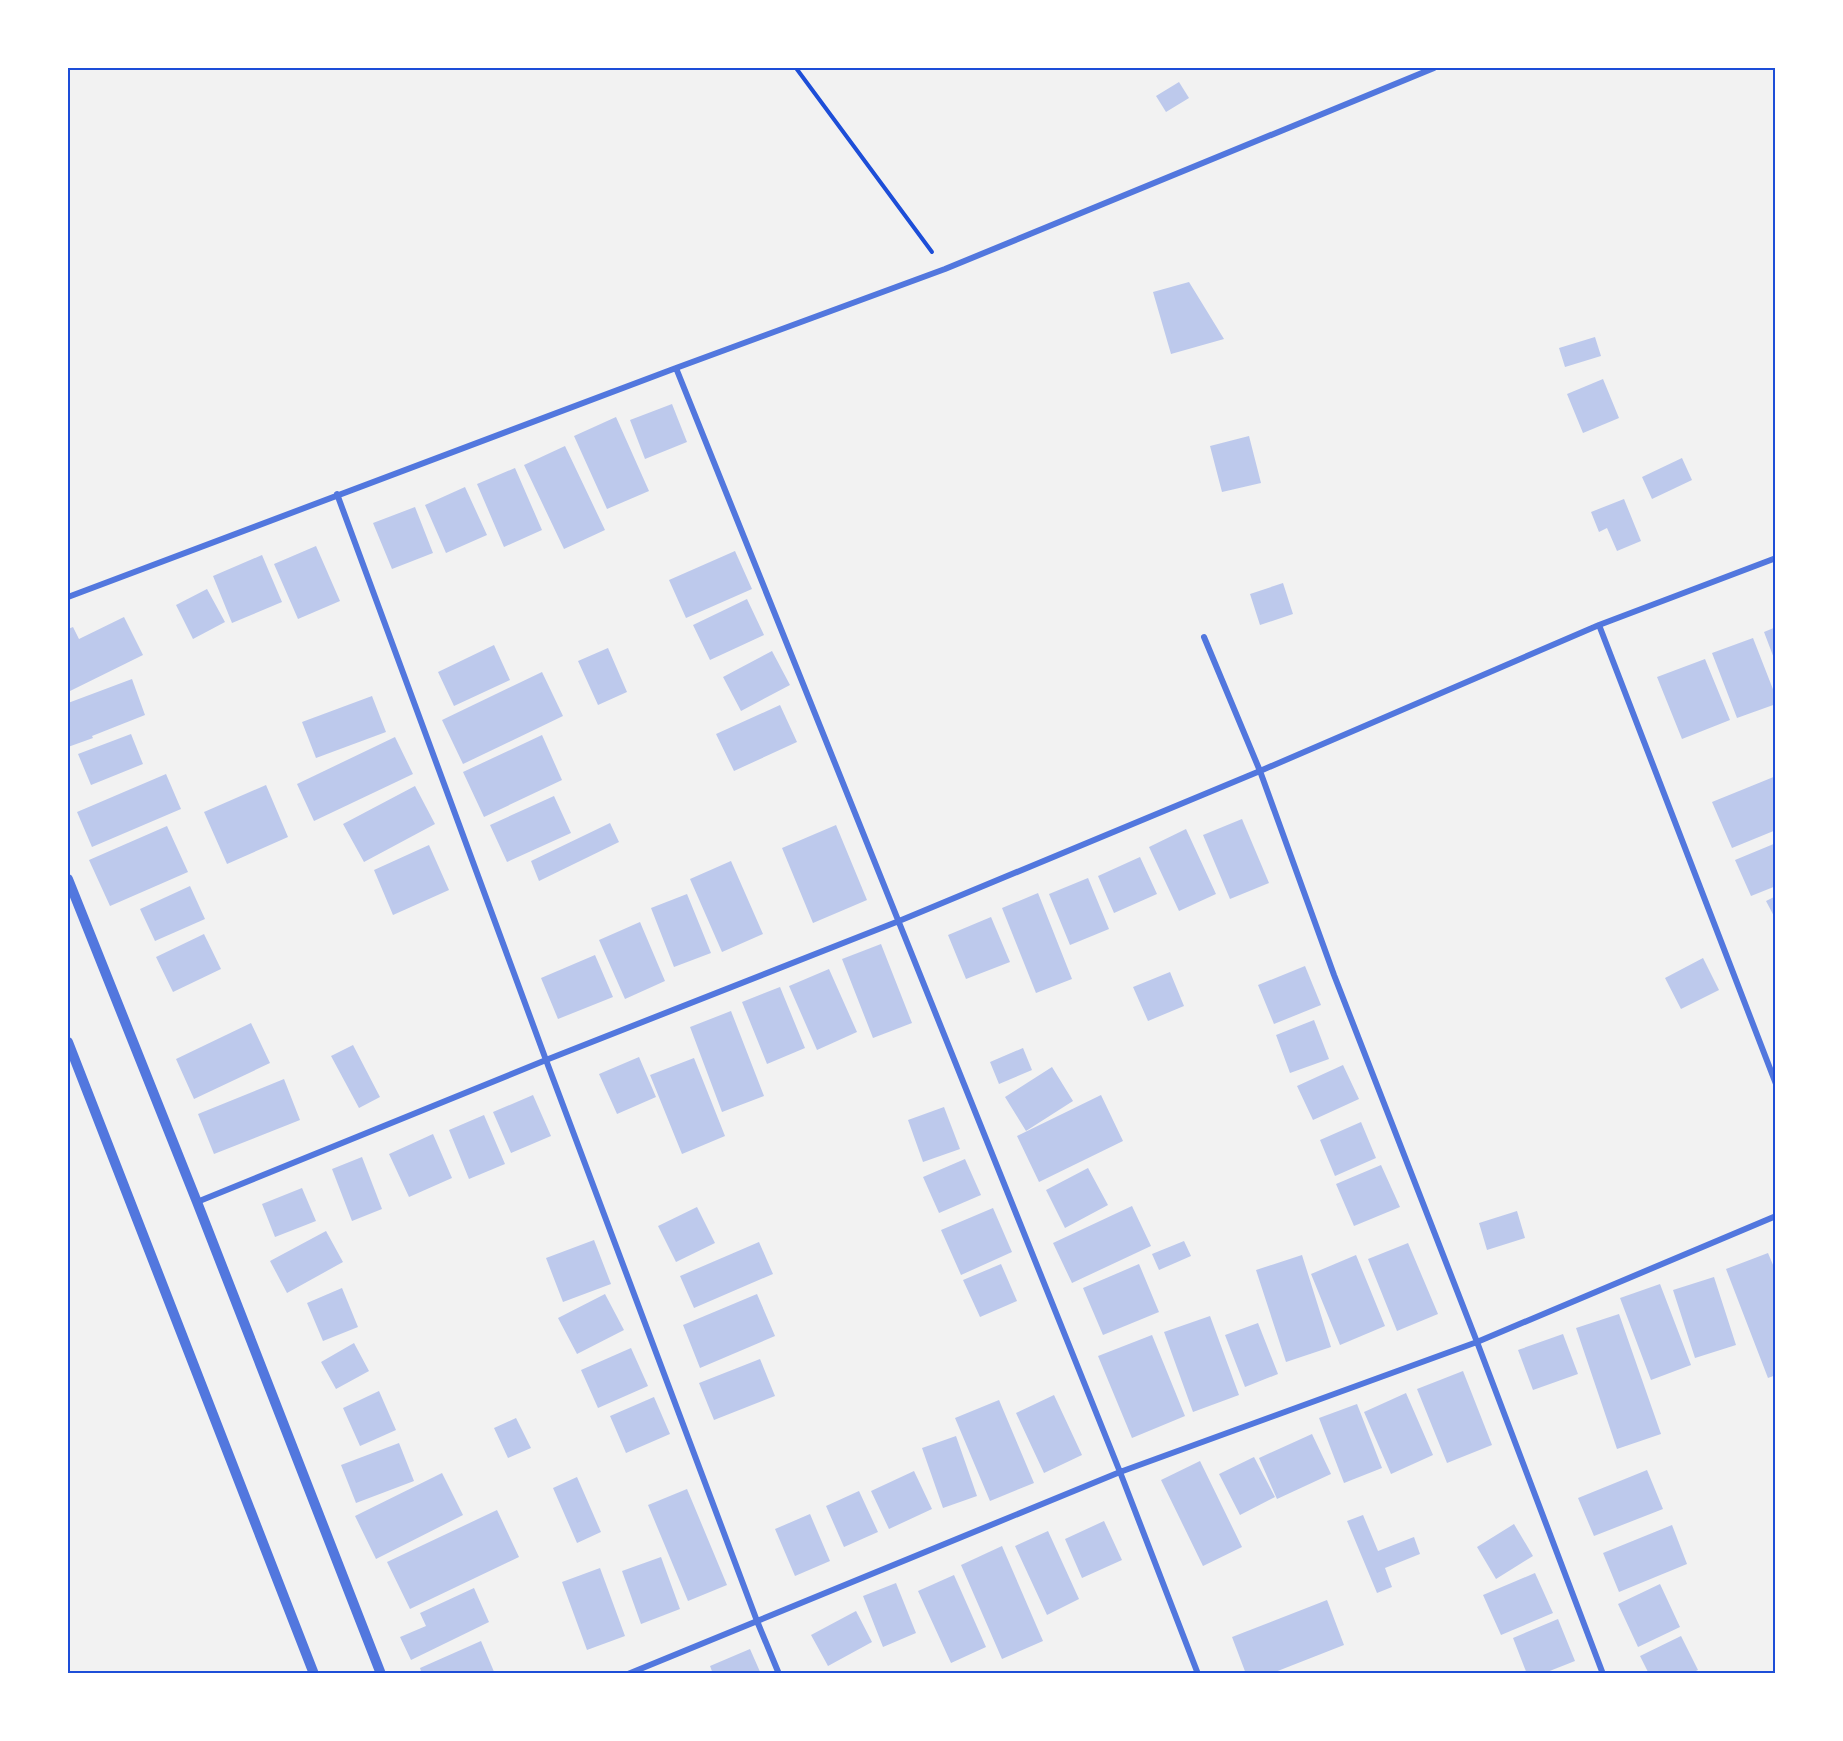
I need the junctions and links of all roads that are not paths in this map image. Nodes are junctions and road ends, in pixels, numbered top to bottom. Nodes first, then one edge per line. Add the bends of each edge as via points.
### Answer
1 (1434, 68) edge
2 (676, 368) junction
3 (337, 494) junction
4 (1776, 558) edge
5 (68, 597) edge
6 (1599, 625) junction
7 (1204, 637) dead end
8 (1260, 771) junction
9 (68, 879) edge
10 (899, 921) junction
11 (68, 1042) edge
12 (546, 1060) junction
13 (1776, 1084) edge
14 (197, 1202) junction
15 (1776, 1215) edge
16 (1477, 1342) junction
17 (1120, 1472) junction
18 (757, 1621) junction
19 (314, 1674) edge
20 (381, 1674) edge
21 (628, 1674) edge
22 (778, 1674) edge
23 (1198, 1674) edge
24 (1603, 1674) edge

1 - 2 street via 945,269
2 - 3 street
2 - 10 street
3 - 5 street
3 - 12 street
4 - 6 street
6 - 8 street
6 - 13 street
7 - 8 street
8 - 10 street
8 - 16 street via 1334,975
9 - 14 street
10 - 12 street
10 - 17 street
11 - 19 street
12 - 14 street
12 - 18 street
14 - 20 street
15 - 16 street
16 - 17 street
16 - 24 street
17 - 18 street
17 - 23 street
18 - 21 street
18 - 22 street

